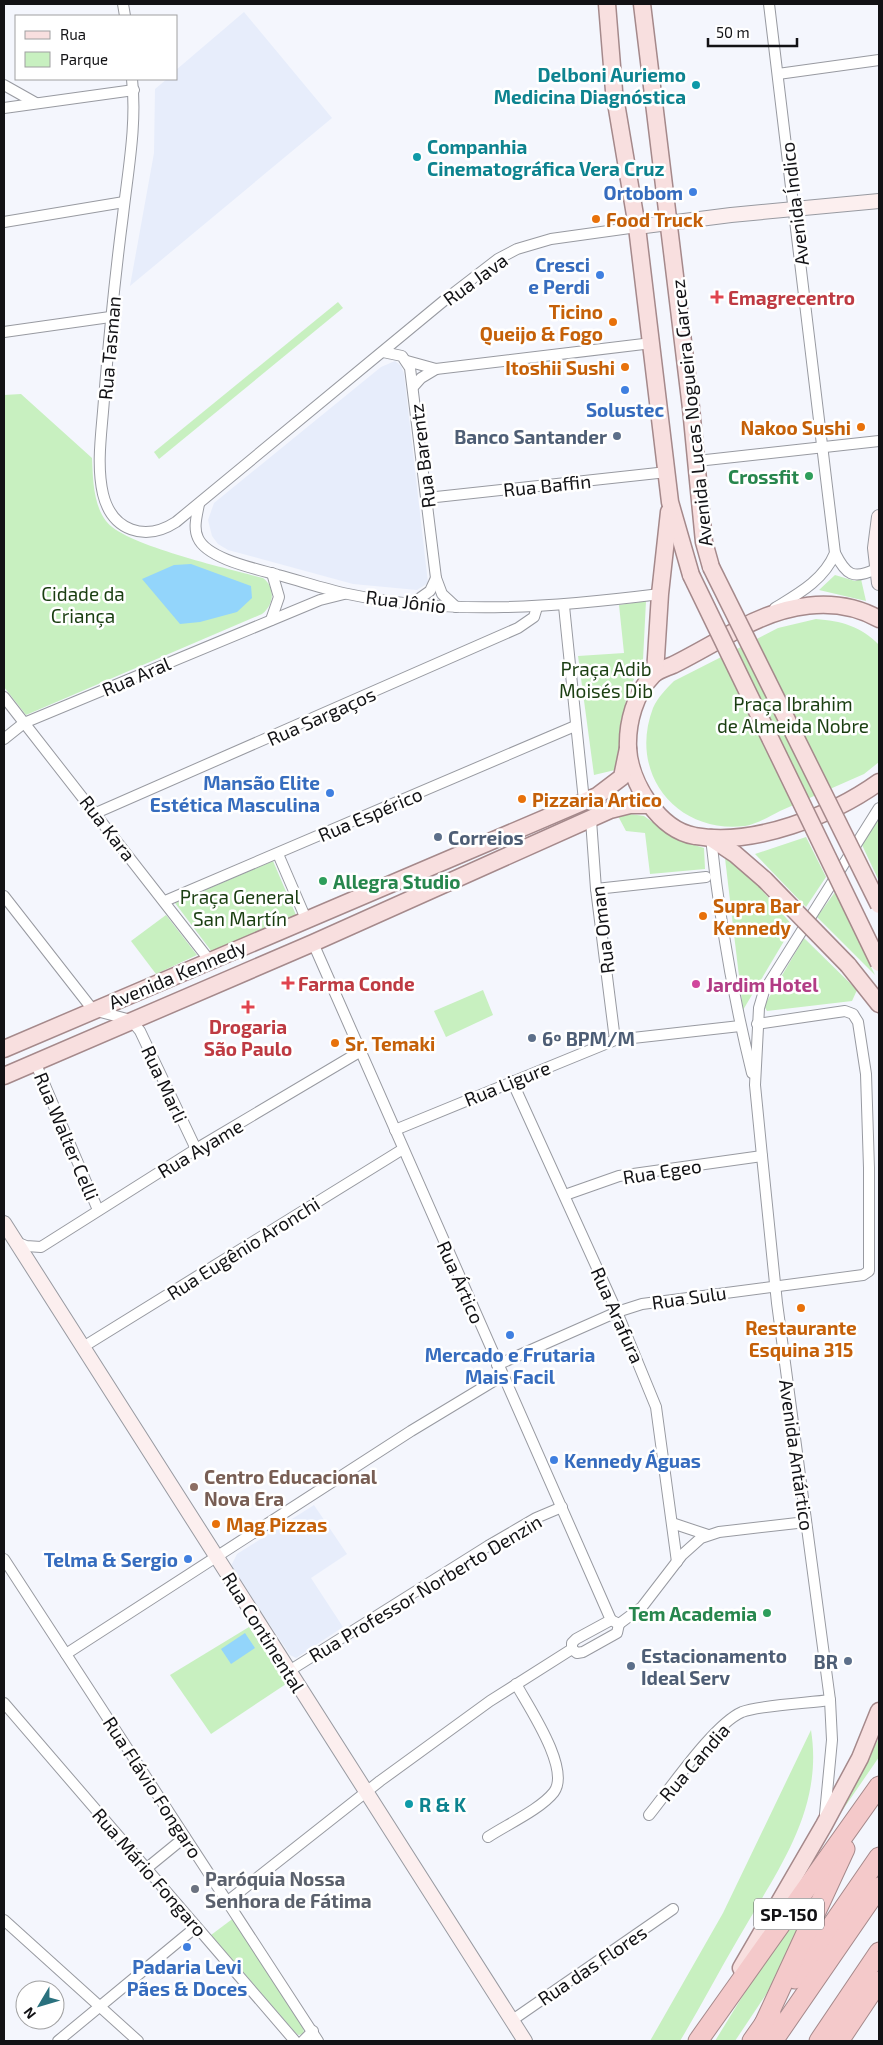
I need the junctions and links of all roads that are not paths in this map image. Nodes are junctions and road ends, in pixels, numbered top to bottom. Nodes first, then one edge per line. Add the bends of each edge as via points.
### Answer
1 (606, 4) edge
2 (642, 4) edge
3 (769, 4) edge
4 (879, 60) edge
5 (778, 74) junction
6 (132, 80) edge
7 (4, 85) edge
8 (134, 90) junction
9 (36, 102) junction
10 (4, 108) edge
11 (879, 201) edge
12 (124, 202) junction
13 (795, 210) junction
14 (4, 222) edge
15 (670, 223) junction
16 (637, 228) junction
17 (110, 317) junction
18 (4, 332) edge
19 (652, 343) junction
20 (383, 352) junction
21 (406, 361) junction
22 (436, 369) junction
23 (414, 387) junction
24 (879, 441) edge
25 (822, 446) junction
26 (697, 461) junction
27 (667, 472) junction
28 (427, 498) junction
29 (670, 502) junction
30 (199, 504) junction
31 (879, 517) edge
32 (877, 550) edge
33 (835, 553) junction
34 (876, 568) junction
35 (272, 573) junction
36 (436, 578) junction
37 (879, 583) edge
38 (348, 594) junction
39 (660, 594) junction
40 (413, 603) junction
41 (564, 606) junction
42 (456, 607) junction
43 (537, 607) junction
44 (761, 617) junction
45 (879, 619) edge
46 (271, 620) junction
47 (655, 673) junction
48 (4, 697) edge
49 (24, 723) junction
50 (575, 726) junction
51 (4, 739) edge
52 (628, 748) junction
53 (879, 782) edge
54 (584, 801) junction
55 (650, 805) junction
56 (879, 808) edge
57 (96, 813) junction
58 (591, 820) junction
59 (711, 838) junction
60 (278, 854) junction
61 (706, 877) dead end
62 (596, 889) junction
63 (4, 896) edge
64 (165, 901) junction
65 (879, 905) edge
66 (306, 919) junction
67 (313, 943) junction
68 (210, 961) junction
69 (879, 963) edge
70 (879, 1004) edge
71 (93, 1010) junction
72 (131, 1020) junction
73 (757, 1024) junction
74 (740, 1026) junction
75 (615, 1040) junction
76 (4, 1049) edge
77 (361, 1051) junction
78 (35, 1062) junction
79 (4, 1076) edge
80 (512, 1081) junction
81 (756, 1085) junction
82 (394, 1130) junction
83 (196, 1149) junction
84 (403, 1149) junction
85 (762, 1156) junction
86 (565, 1195) junction
87 (98, 1210) junction
88 (4, 1223) edge
89 (16, 1242) junction
90 (41, 1247) junction
91 (35, 1271) junction
92 (775, 1286) junction
93 (617, 1312) junction
94 (83, 1347) junction
95 (498, 1365) junction
96 (502, 1376) junction
97 (562, 1507) junction
98 (806, 1522) junction
99 (672, 1523) junction
100 (708, 1535) junction
101 (216, 1556) junction
102 (4, 1559) edge
103 (677, 1562) junction
104 (615, 1622) junction
105 (572, 1649) junction
106 (66, 1654) junction
107 (289, 1671) junction
108 (516, 1684) junction
109 (830, 1700) junction
110 (4, 1704) edge
111 (879, 1710) edge
112 (879, 1786) edge
113 (364, 1792) junction
114 (863, 1810) junction
115 (649, 1815) dead end
116 (824, 1825) junction
117 (185, 1837) junction
118 (488, 1837) dead end
119 (879, 1857) edge
120 (147, 1868) junction
121 (879, 1887) edge
122 (228, 1901) junction
123 (673, 1909) dead end
124 (4, 1920) edge
125 (196, 1927) junction
126 (879, 1952) edge
127 (879, 1981) edge
128 (874, 1994) edge
129 (100, 2007) junction
130 (511, 2021) junction
131 (764, 2024) junction
132 (312, 2031) junction
133 (58, 2041) edge
134 (138, 2041) edge
135 (295, 2041) edge
136 (303, 2041) edge
137 (318, 2041) edge
138 (525, 2041) edge
139 (698, 2041) edge
140 (752, 2041) edge
141 (773, 2041) edge
142 (819, 2041) edge
143 (839, 2041) edge

1 - 16 main road, Avenida Lucas Nogueira Garcez via 614,91
2 - 15 main road, Avenida Lucas Nogueira Garcez
3 - 5 street, Avenida Índico
4 - 5 street
5 - 13 street, Avenida Índico
6 - 8 street, Rua Tasman
7 - 9 street
8 - 9 street
8 - 12 street, Rua Tasman
9 - 10 street
11 - 13 street, Rua Java
12 - 14 street
12 - 17 street, Rua Tasman
13 - 15 street, Rua Java
13 - 25 street, Avenida Índico
15 - 16 street, Rua Java
15 - 26 main road, Avenida Lucas Nogueira Garcez
16 - 19 main road, Avenida Lucas Nogueira Garcez
16 - 20 street, Rua Java via 551,239 512,252 485,268
17 - 18 street
17 - 30 street, Rua Tasman via 100,460 106,503 120,523 148,533 169,527
19 - 22 street
19 - 27 main road, Avenida Lucas Nogueira Garcez
20 - 21 street via 398,354
20 - 30 street, Rua Java
21 - 22 street
21 - 23 street, Rua Barentz
22 - 23 street via 421,378
23 - 28 street, Rua Barentz
24 - 25 street
25 - 26 street
25 - 33 street, Avenida Índico
26 - 65 main road, Avenida Lucas Nogueira Garcez, bridge via 704,542 712,567
27 - 28 street, Rua Baffin
27 - 29 main road, Avenida Lucas Nogueira Garcez
28 - 36 street, Rua Barentz
29 - 39 main road, Avenida Lucas Nogueira Garcez
29 - 69 main road, Avenida Lucas Nogueira Garcez, bridge via 691,575
30 - 35 street, Rua Jônio via 196,533 204,547 217,555
31 - 32 street
32 - 34 street
33 - 34 street, Avenida Índico via 851,574 863,574
33 - 44 street via 828,568 816,580
34 - 37 street
35 - 38 street, Rua Jônio
35 - 46 street via 279,597
36 - 40 street via 430,592
36 - 42 street, Rua Barentz via 442,594
38 - 40 street, Rua Jônio
38 - 46 street, Rua Aral via 325,598
39 - 41 street, Rua Jônio
39 - 47 main road, Avenida Lucas Nogueira Garcez
40 - 42 street, Rua Jônio
41 - 43 street, Rua Jônio
41 - 50 street
42 - 43 street, Rua Jônio
43 - 57 street, Rua Sargaços via 531,619 500,636
44 - 45 main road via 804,606 834,604
44 - 47 main road
46 - 49 street, Rua Aral
47 - 52 main road via 640,692 633,710
48 - 49 street, Rua Kara
49 - 51 street, Rua Aral
49 - 57 street, Rua Kara
50 - 54 street
50 - 60 street, Rua Espérico
52 - 54 main road, Avenida Kennedy via 622,777 597,796
52 - 55 main road via 632,766
53 - 59 main road via 841,806 800,824 756,834
54 - 66 main road, Avenida Kennedy
55 - 58 main road, Avenida Kennedy via 621,806
55 - 59 main road via 679,831
56 - 73 street, Avenida Antártico via 764,990
57 - 64 street, Rua Kara
58 - 62 street, Rua Oman
58 - 67 main road, Avenida Kennedy
59 - 70 main road, bridge via 765,880 848,965
59 - 74 street, Avenida Antártico
60 - 64 street, Rua Espérico
60 - 66 street
61 - 62 street
62 - 75 street, Rua Oman
63 - 71 street
64 - 68 street, Rua Kara
66 - 68 main road, Avenida Kennedy
67 - 72 main road, Avenida Kennedy
67 - 77 street, Rua Ártico
68 - 71 main road, Avenida Kennedy
71 - 72 street
71 - 76 main road, Avenida Kennedy
72 - 78 main road, Avenida Kennedy
72 - 83 street, Rua Marli via 140,1031
73 - 81 street, Avenida Antártico
73 - 92 street, Rua Sulu via 849,1012 858,1022 866,1074 869,1268 863,1275
74 - 75 street, Rua Ligure
74 - 81 street, Avenida Antártico
75 - 80 street, Rua Ligure
77 - 82 street, Rua Ártico
77 - 83 street, Rua Ayame
78 - 79 main road, Avenida Kennedy
78 - 87 street, Rua Walter Celli
80 - 82 street, Rua Ligure
80 - 86 street, Rua Arafura
81 - 85 street, Avenida Antártico
82 - 84 street, Rua Ártico
83 - 87 street, Rua Ayame
84 - 94 street, Rua Eugênio Aronchi
84 - 95 street, Rua Ártico
85 - 86 street, Rua Egeo via 619,1176
85 - 92 street, Avenida Antártico
86 - 93 street, Rua Arafura
87 - 90 street, Rua Ayame
88 - 89 street, Rua Continental
89 - 90 street
89 - 91 street, Rua Continental
90 - 91 street
91 - 94 street, Rua Continental
92 - 93 street, Rua Sulu via 672,1298
92 - 98 street, Avenida Antártico
93 - 95 street, Rua Sulu
93 - 99 street, Rua Arafura via 656,1406
94 - 101 street, Rua Continental
95 - 96 street, Rua Ártico
96 - 97 street, Rua Ártico
96 - 101 street
97 - 104 street, Rua Ártico
97 - 107 street, Rua Professor Norberto Denzin via 488,1546
98 - 100 street
98 - 109 street, Avenida Antártico
99 - 100 street
99 - 103 street, Rua Arafura
100 - 103 street via 696,1542
101 - 106 street
101 - 107 street, Rua Continental
102 - 106 street, Rua Flávio Fongaro
103 - 104 street via 642,1607
104 - 105 street via 576,1639
104 - 105 street via 617,1633 583,1652 577,1653
105 - 108 street
106 - 117 street, Rua Flávio Fongaro
107 - 113 street, Rua Continental
108 - 113 street
108 - 118 street via 555,1758 559,1780 555,1791 545,1800
109 - 115 street, Rua Candia via 748,1711 733,1717 716,1731
109 - 116 street, Avenida Antártico via 831,1750
110 - 120 street, Rua Mário Fongaro
111 - 116 main road via 860,1758
112 - 114 highway, SP-150
113 - 122 street
113 - 130 street, Rua Continental
114 - 131 highway
114 - 139 highway, SP-150
116 - 139 main road
117 - 120 street
117 - 122 street, Rua Flávio Fongaro
119 - 131 highway, SP-150
120 - 125 street, Rua Mário Fongaro
121 - 141 highway, SP-150
122 - 132 street, Rua Flávio Fongaro
123 - 130 street, Rua das Flores
124 - 129 street
125 - 129 street
125 - 135 street, Rua Mário Fongaro
126 - 142 highway
127 - 128 highway
128 - 143 highway
129 - 133 street
129 - 134 street
130 - 138 street, Rua Continental
131 - 140 highway, SP-150
132 - 136 street
132 - 137 street, Rua Flávio Fongaro

